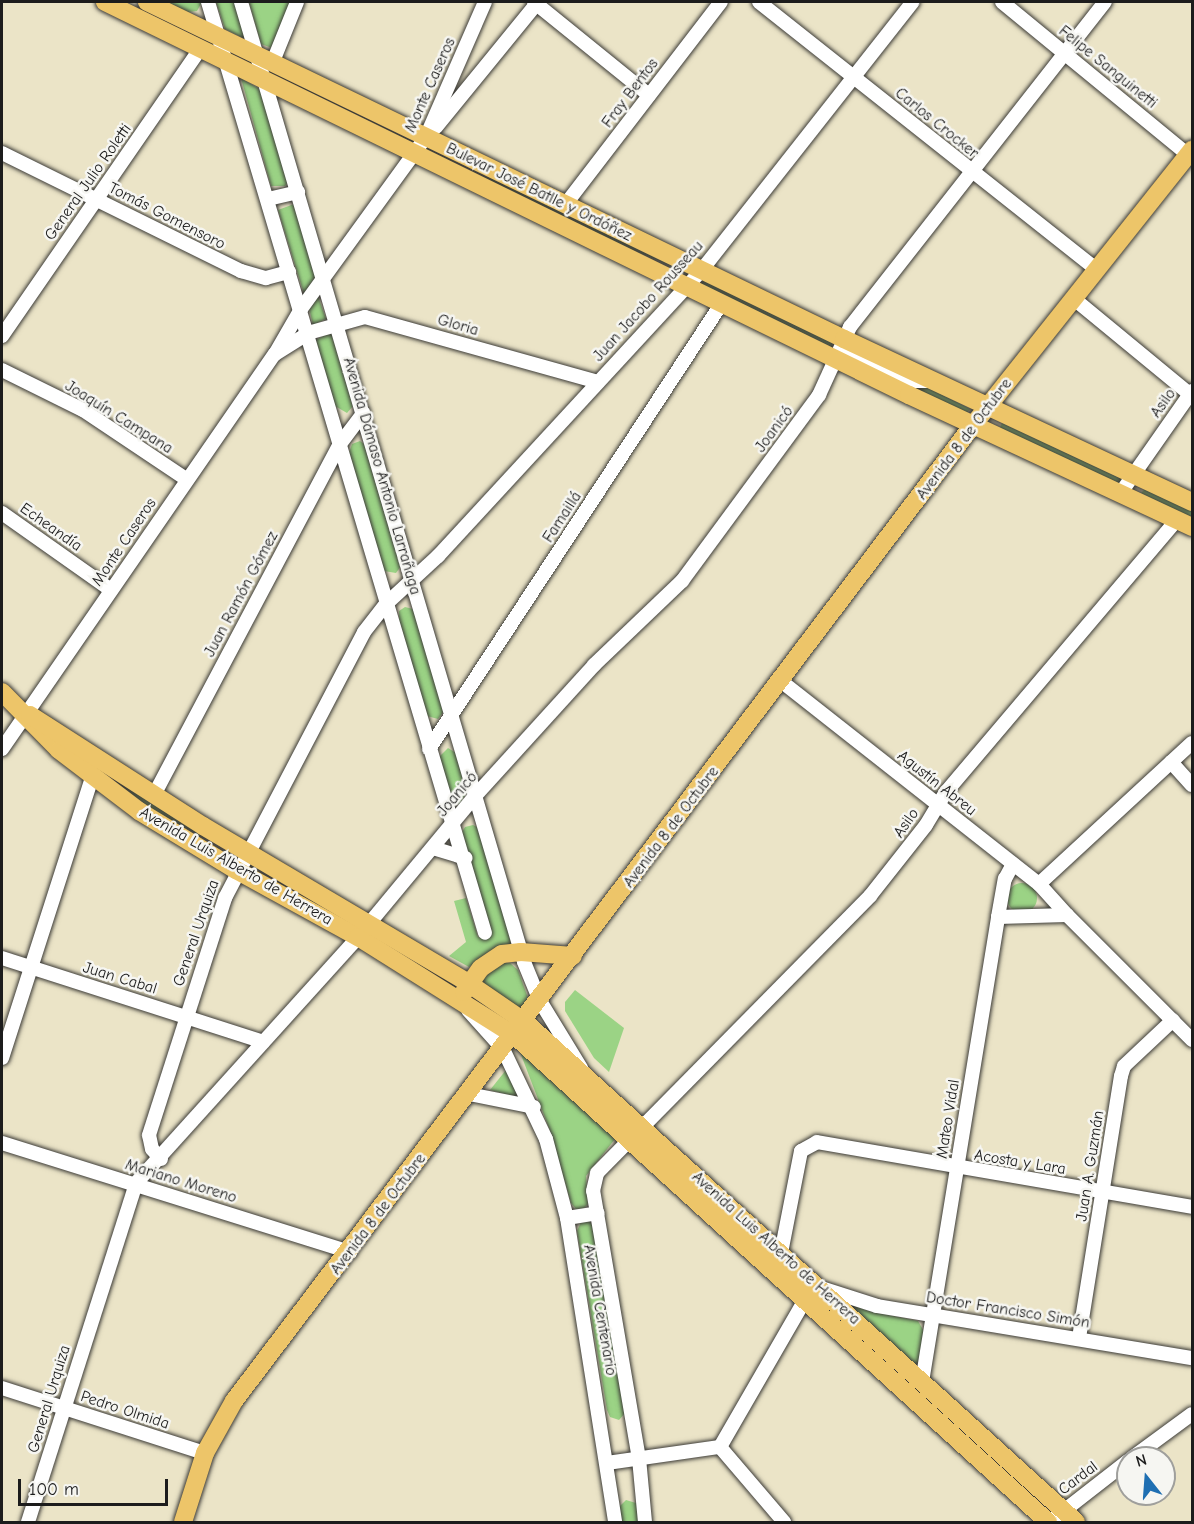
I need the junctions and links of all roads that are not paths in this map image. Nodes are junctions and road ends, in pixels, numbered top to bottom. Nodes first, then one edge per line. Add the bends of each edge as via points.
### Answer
1 (105, 2) edge
2 (147, 2) edge
3 (208, 2) edge
4 (241, 2) edge
5 (297, 2) edge
6 (485, 2) edge
7 (536, 2) edge
8 (721, 2) edge
9 (759, 2) edge
10 (913, 2) edge
11 (1002, 2) edge
12 (1105, 2) edge
13 (219, 36) junction
14 (201, 48) junction
15 (1065, 52) junction
16 (226, 61) junction
17 (265, 67) junction
18 (854, 78) junction
19 (649, 95) junction
20 (426, 137) junction
21 (2, 153) edge
22 (415, 154) junction
23 (1191, 154) edge
24 (970, 170) junction
25 (506, 176) junction
26 (298, 192) junction
27 (96, 199) junction
28 (268, 200) junction
29 (565, 205) junction
30 (588, 240) junction
31 (1096, 269) junction
32 (701, 271) junction
33 (289, 272) junction
34 (324, 278) junction
35 (687, 286) junction
36 (1073, 298) junction
37 (722, 303) junction
38 (301, 309) junction
39 (338, 323) junction
40 (308, 333) junction
41 (2, 336) edge
42 (844, 339) junction
43 (275, 354) junction
44 (837, 359) junction
45 (2, 370) edge
46 (932, 381) junction
47 (598, 382) junction
48 (1192, 393) edge
49 (988, 407) junction
50 (363, 413) junction
51 (973, 425) junction
52 (340, 444) junction
53 (1133, 475) junction
54 (186, 479) junction
55 (1120, 494) junction
56 (1192, 502) edge
57 (2, 513) edge
58 (1187, 524) edge
59 (411, 581) junction
60 (111, 590) junction
61 (386, 604) junction
62 (781, 681) junction
63 (2, 692) edge
64 (25, 713) junction
65 (451, 716) junction
66 (1192, 743) edge
67 (2, 749) edge
68 (429, 749) junction
69 (1170, 762) junction
70 (92, 777) junction
71 (1192, 785) edge
72 (154, 795) junction
73 (475, 796) junction
74 (938, 805) junction
75 (454, 823) junction
76 (433, 848) junction
77 (247, 851) junction
78 (465, 858) junction
79 (1013, 864) junction
80 (236, 870) junction
81 (1039, 884) junction
82 (1067, 915) junction
83 (998, 917) junction
84 (364, 930) junction
85 (485, 933) dead end
86 (521, 952) junction
87 (573, 956) junction
88 (2, 958) edge
89 (30, 967) junction
90 (468, 982) junction
91 (463, 1001) junction
92 (540, 1001) junction
93 (187, 1015) junction
94 (1173, 1020) junction
95 (514, 1035) junction
96 (1192, 1040) edge
97 (263, 1042) junction
98 (2, 1058) edge
99 (583, 1073) junction
100 (469, 1094) junction
101 (534, 1107) junction
102 (637, 1133) junction
103 (2, 1143) edge
104 (161, 1159) junction
105 (957, 1169) junction
106 (136, 1183) junction
107 (1102, 1192) junction
108 (1192, 1207) edge
109 (598, 1213) junction
110 (567, 1218) junction
111 (350, 1252) junction
112 (781, 1253) junction
113 (821, 1288) junction
114 (805, 1300) junction
115 (933, 1315) junction
116 (1079, 1338) junction
117 (1192, 1358) edge
118 (922, 1382) junction
119 (2, 1388) edge
120 (64, 1408) junction
121 (1192, 1414) edge
122 (1148, 1446) edge
123 (720, 1447) junction
124 (205, 1453) junction
125 (639, 1459) junction
126 (608, 1463) junction
127 (1116, 1471) edge
128 (1059, 1519) edge
129 (28, 1522) edge
130 (183, 1522) edge
131 (615, 1522) edge
132 (645, 1522) edge
133 (784, 1522) edge

1 - 14 main road, Bulevar José Batlle y Ordóñez
2 - 13 main road, Bulevar José Batlle y Ordóñez
3 - 13 street, Avenida Dámaso Antonio Larrañaga
4 - 17 street, Avenida Dámaso Antonio Larrañaga
5 - 17 street
6 - 20 street, Monte Caseros
7 - 19 street
7 - 20 street
8 - 19 street, Fray Bentos
9 - 18 street, Carlos Crocker
10 - 18 street, Juan Jacobo Rousseau
11 - 15 street, Felipe Sanguinetti
12 - 15 street, Joanicó
13 - 16 street, Avenida Dámaso Antonio Larrañaga
13 - 17 main road, Bulevar José Batlle y Ordóñez
14 - 16 main road, Bulevar José Batlle y Ordóñez
14 - 27 street, General Julio Roletti
15 - 23 street, Felipe Sanguinetti
15 - 24 street, Joanicó
16 - 17 main road, Bulevar José Batlle y Ordóñez
16 - 28 street, Avenida Dámaso Antonio Larrañaga
17 - 20 main road, Bulevar José Batlle y Ordóñez
17 - 22 main road, Bulevar José Batlle y Ordóñez
17 - 26 street, Avenida Dámaso Antonio Larrañaga
18 - 24 street, Carlos Crocker
18 - 32 street, Juan Jacobo Rousseau
19 - 29 street, Fray Bentos
20 - 22 street, Monte Caseros
20 - 25 main road, Bulevar José Batlle y Ordóñez
21 - 27 street, Tomás Gomensoro
22 - 25 main road via 431,150 473,171
22 - 30 main road, Bulevar José Batlle y Ordóñez
22 - 34 street, Monte Caseros
23 - 31 main road, Avenida 8 de Octubre
24 - 31 street, Carlos Crocker
24 - 42 street, Joanicó
25 - 29 main road, Bulevar José Batlle y Ordóñez
26 - 28 street
26 - 34 street, Avenida Dámaso Antonio Larrañaga
27 - 33 street, Tomás Gomensoro via 251,275 266,278
27 - 41 street, General Julio Roletti
28 - 33 street, Avenida Dámaso Antonio Larrañaga
29 - 32 main road, Bulevar José Batlle y Ordóñez
30 - 32 main road via 607,239 684,274
30 - 35 main road, Bulevar José Batlle y Ordóñez
31 - 36 main road, Avenida 8 de Octubre
32 - 35 street, Juan Jacobo Rousseau
32 - 42 main road, Bulevar José Batlle y Ordóñez
33 - 38 street, Avenida Dámaso Antonio Larrañaga
34 - 38 street, Monte Caseros
34 - 39 street, Avenida Dámaso Antonio Larrañaga
35 - 37 main road, Bulevar José Batlle y Ordóñez
35 - 47 street, Juan Jacobo Rousseau
36 - 48 street
36 - 49 main road, Avenida 8 de Octubre
37 - 44 main road, Bulevar José Batlle y Ordóñez
37 - 65 street, Famaillá
38 - 40 street, Avenida Dámaso Antonio Larrañaga
38 - 43 street, Monte Caseros
39 - 40 street, Gloria
39 - 47 street, Gloria via 376,319
39 - 50 street, Avenida Dámaso Antonio Larrañaga
40 - 43 street, Monte Caseros
40 - 52 street, Avenida Dámaso Antonio Larrañaga
42 - 44 street, Joanicó
42 - 46 main road, Bulevar José Batlle y Ordóñez
43 - 54 street, Monte Caseros
44 - 46 street, Bulevar José Batlle y Ordóñez via 853,354 910,381
44 - 51 main road, Bulevar José Batlle y Ordóñez
44 - 73 street, Joanicó via 819,395 682,581 594,665
45 - 54 street, Joaquín Campana via 83,410
46 - 49 main road, Bulevar José Batlle y Ordóñez
47 - 59 street, Juan Jacobo Rousseau
48 - 53 street, Asilo
49 - 51 main road, Avenida 8 de Octubre
49 - 53 main road, Bulevar José Batlle y Ordóñez
50 - 52 street, Juan Ramón Gómez
50 - 59 street, Avenida Dámaso Antonio Larrañaga
51 - 55 main road, Bulevar José Batlle y Ordóñez
51 - 62 main road, Avenida 8 de Octubre
52 - 61 street, Avenida Dámaso Antonio Larrañaga
52 - 72 street, Juan Ramón Gómez
53 - 55 street, Asilo
53 - 56 main road, Bulevar José Batlle y Ordóñez
54 - 60 street, Monte Caseros
55 - 58 main road, Bulevar José Batlle y Ordóñez
57 - 60 street, Echeandía
58 - 74 street, Asilo
59 - 61 street, Juan Jacobo Rousseau
59 - 65 street, Avenida Dámaso Antonio Larrañaga
60 - 64 street, Monte Caseros
61 - 68 street, Avenida Dámaso Antonio Larrañaga
61 - 77 street, General Urquiza via 364,632
62 - 74 street, Agustín Abreu
62 - 87 main road, Avenida 8 de Octubre
63 - 64 main road, Avenida Luis Alberto de Herrera
64 - 67 street, Monte Caseros
64 - 70 main road, Avenida Luis Alberto de Herrera via 35,729
64 - 72 main road, Avenida Luis Alberto de Herrera via 42,719
65 - 68 street, Famaillá
65 - 73 street, Avenida Dámaso Antonio Larrañaga
66 - 69 street
68 - 75 street, Avenida Dámaso Antonio Larrañaga
69 - 71 street
69 - 81 street
70 - 80 main road, Avenida Luis Alberto de Herrera
70 - 89 street
72 - 77 main road, Avenida Luis Alberto de Herrera
73 - 75 street, Joanicó
73 - 86 street, Avenida Dámaso Antonio Larrañaga
74 - 79 street, Agustín Abreu
74 - 102 street, Asilo via 864,903
75 - 76 street, Joanicó
75 - 78 street, Avenida Dámaso Antonio Larrañaga
76 - 78 street
76 - 84 street, Joanicó
77 - 80 street, General Urquiza
77 - 84 main road, Avenida Luis Alberto de Herrera
78 - 85 street, Avenida Dámaso Antonio Larrañaga
79 - 81 street, Agustín Abreu
79 - 83 street, Mateo Vidal via 1005,879
80 - 84 main road, Avenida Luis Alberto de Herrera
80 - 93 street, General Urquiza
81 - 82 street, Agustín Abreu
82 - 83 street
82 - 94 street, Agustín Abreu
83 - 105 street, Mateo Vidal
84 - 90 main road, Avenida Luis Alberto de Herrera
84 - 91 main road, Avenida Luis Alberto de Herrera
84 - 97 street, Joanicó
86 - 87 main road
86 - 90 main road via 493,958
86 - 92 street, Avenida Dámaso Antonio Larrañaga
87 - 92 main road, Avenida 8 de Octubre
88 - 89 street, Juan Cabal
89 - 93 street, Juan Cabal
89 - 98 street
90 - 91 main road
90 - 95 main road, Avenida Luis Alberto de Herrera
91 - 95 main road, Avenida Luis Alberto de Herrera
92 - 95 main road, Avenida 8 de Octubre
92 - 99 street, Avenida Dámaso Antonio Larrañaga
93 - 97 street, Juan Cabal
93 - 104 street, General Urquiza via 149,1135 152,1149
94 - 96 street, Agustín Abreu
94 - 107 street, Juan A. Guzmán via 1124,1066
95 - 99 main road, Avenida Luis Alberto de Herrera
95 - 100 main road, Avenida 8 de Octubre
95 - 101 street, Avenida Centenario
95 - 102 main road, Avenida Luis Alberto de Herrera
97 - 104 street, Joanicó
99 - 102 main road, Avenida Luis Alberto de Herrera
100 - 101 street
100 - 111 main road, Avenida 8 de Octubre
101 - 110 street, Avenida Centenario
102 - 109 street, Avenida Centenario via 597,1173 593,1186
102 - 112 main road, Avenida Luis Alberto de Herrera
102 - 114 main road, Avenida Luis Alberto de Herrera
103 - 106 street, Mariano Moreno
104 - 106 street, Joanicó
105 - 107 street, Acosta y Lara
105 - 112 street, Acosta y Lara via 808,1144 801,1150
105 - 115 street, Mateo Vidal
106 - 111 street, Mariano Moreno
106 - 120 street, General Urquiza
107 - 108 street, Acosta y Lara
107 - 116 street, Juan A. Guzmán
109 - 110 street
109 - 125 street, Avenida Centenario
110 - 126 street, Avenida Centenario
111 - 124 main road, Avenida 8 de Octubre via 234,1401
112 - 113 main road, Avenida Luis Alberto de Herrera
113 - 114 street
113 - 115 street, Doctor Francisco Simón via 877,1306
113 - 118 main road, Avenida Luis Alberto de Herrera
114 - 123 street
114 - 128 main road, Avenida Luis Alberto de Herrera
115 - 116 street, Doctor Francisco Simón
115 - 118 street, Mateo Vidal
116 - 117 street, Doctor Francisco Simón
118 - 128 main road, Avenida Luis Alberto de Herrera
119 - 120 street, Pedro Olmida
120 - 124 street, Pedro Olmida
120 - 129 street, General Urquiza
121 - 122 street
123 - 125 street
123 - 133 street
124 - 130 main road, Avenida 8 de Octubre
125 - 126 street
125 - 132 street, Avenida Centenario
126 - 131 street, Avenida Centenario
127 - 128 street, Cardal

